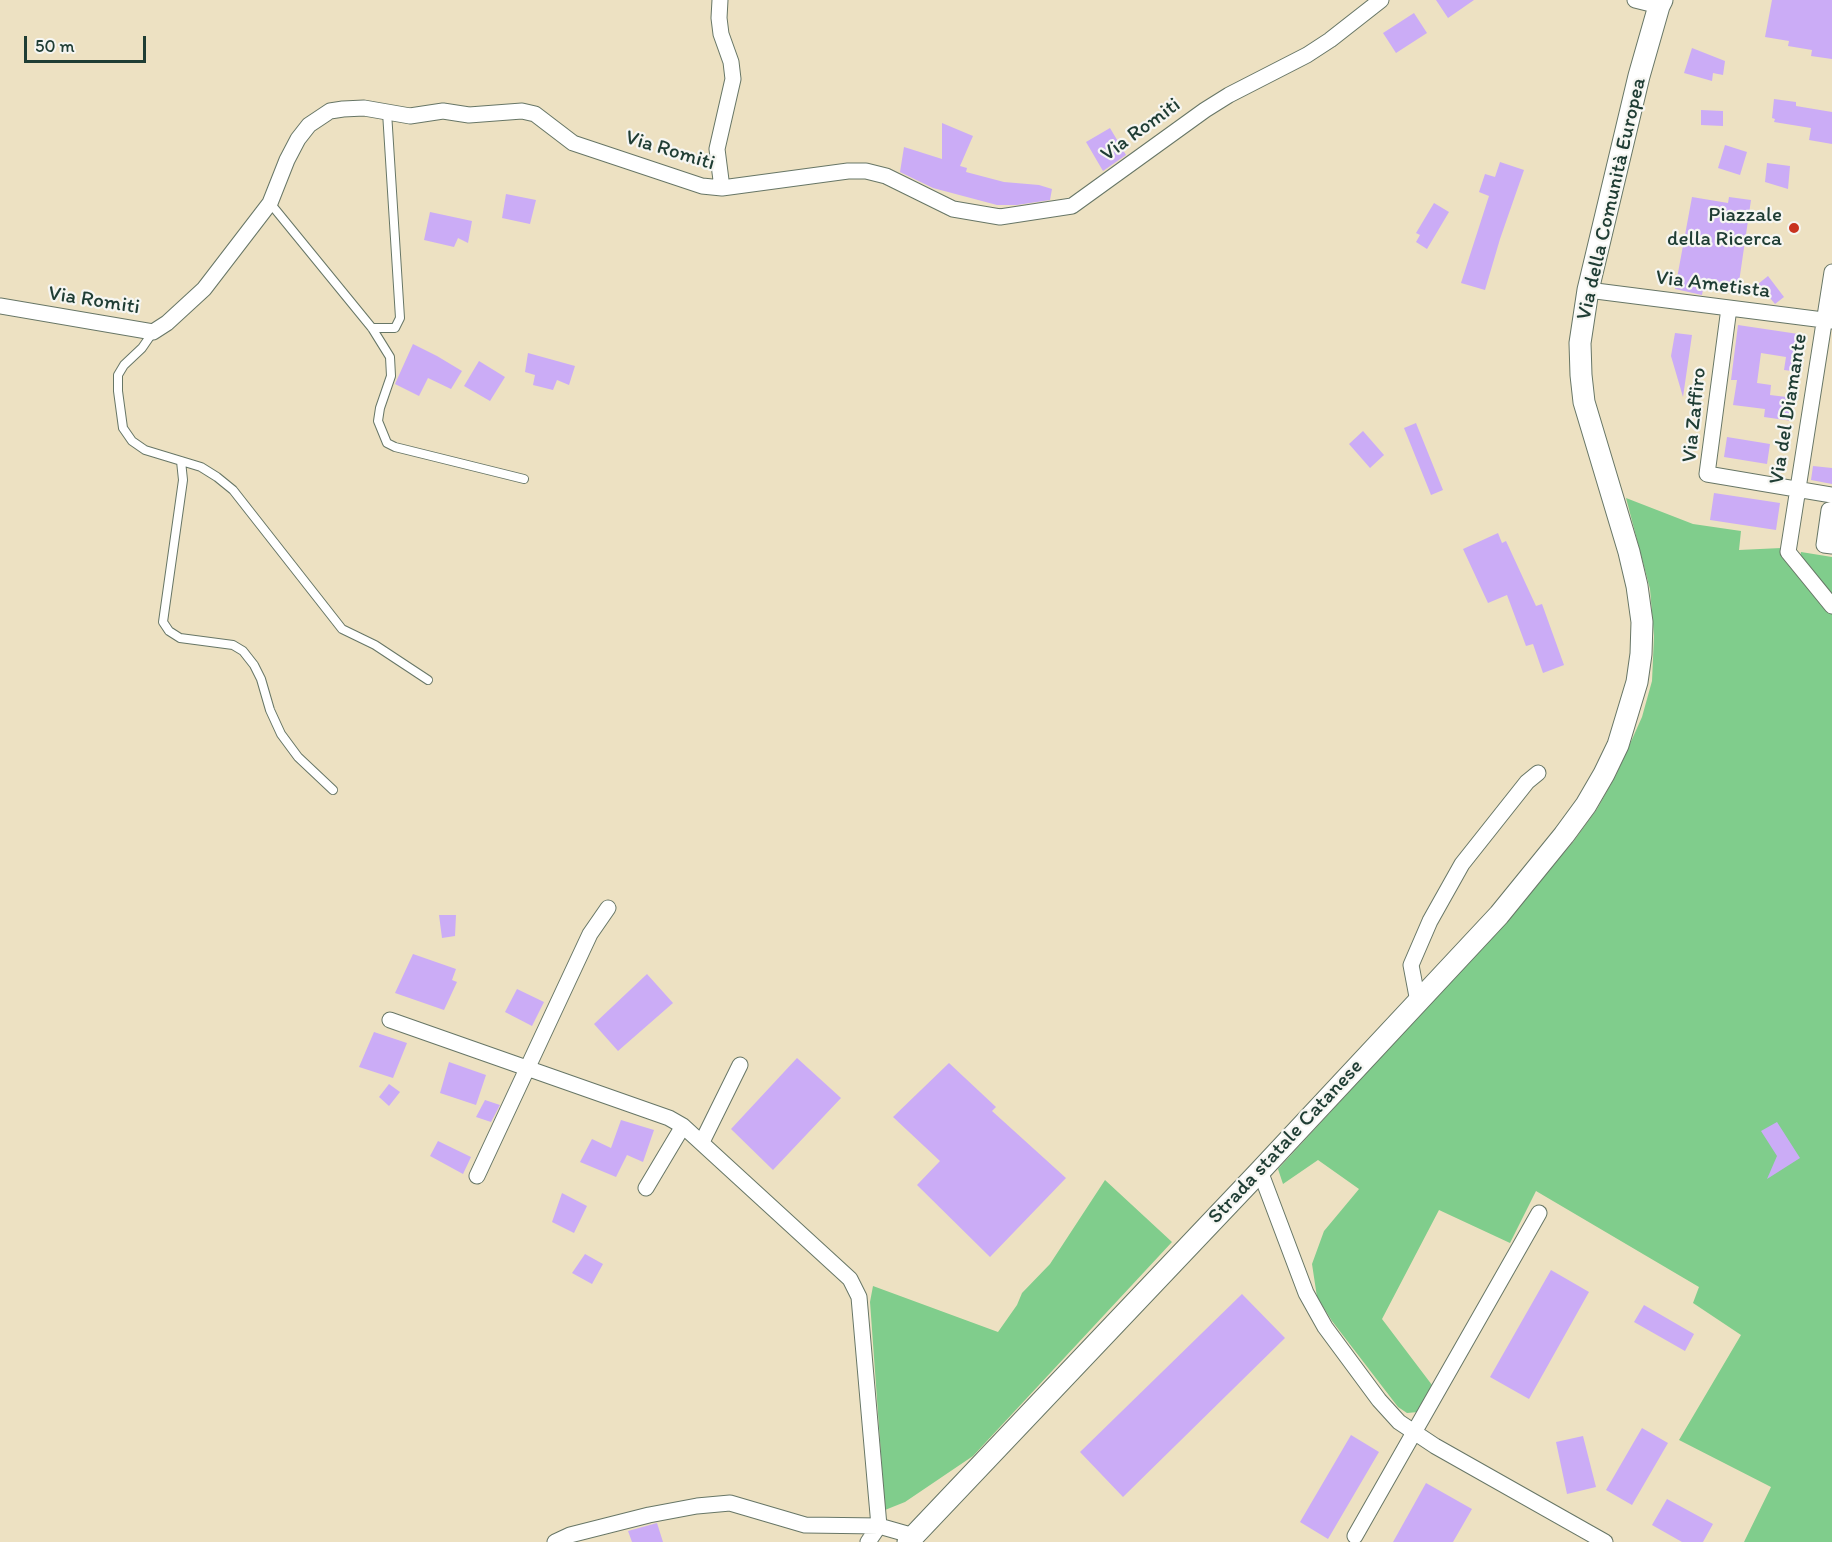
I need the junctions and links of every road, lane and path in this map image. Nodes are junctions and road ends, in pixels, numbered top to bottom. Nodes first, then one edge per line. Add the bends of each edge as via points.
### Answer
1 (720, 0) edge
2 (1381, 0) edge
3 (1635, 0) edge
4 (1661, 3) edge
5 (387, 112) junction
6 (722, 188) junction
7 (270, 203) junction
8 (1832, 272) edge
9 (1588, 290) junction
10 (0, 306) edge
11 (1728, 308) junction
12 (1828, 321) edge
13 (372, 328) junction
14 (153, 332) junction
15 (181, 461) junction
16 (524, 479) dead end
17 (1798, 489) junction
18 (1832, 495) edge
19 (1832, 510) edge
20 (1832, 546) edge
21 (1832, 606) edge
22 (428, 680) dead end
23 (1628, 716) joint
24 (1538, 773) dead end
25 (333, 790) dead end
26 (608, 908) dead end
27 (1418, 1002) junction
28 (390, 1020) dead end
29 (740, 1065) dead end
30 (529, 1068) junction
31 (683, 1126) junction
32 (702, 1142) junction
33 (1260, 1171) junction
34 (477, 1176) dead end
35 (646, 1188) dead end
36 (1539, 1213) dead end
37 (1415, 1433) junction
38 (879, 1526) junction
39 (1354, 1536) dead end
40 (911, 1539) edge
41 (555, 1542) edge
42 (868, 1542) edge
43 (1605, 1542) edge

1 - 6 street via 721,34 733,78 717,149
2 - 6 street, Via Romiti via 1307,55 1205,110 1072,206 1000,218 953,209 886,176 866,171
3 - 4 street
4 - 9 main road, Via della Comunità Europea via 1639,76
5 - 6 street, Via Romiti via 410,116 443,111 469,115 522,111 535,114 573,143 702,186
5 - 7 street, Via Romiti via 364,108 330,111 309,125 287,160
5 - 13 lane via 400,318 395,328
7 - 13 lane
7 - 14 street, Via Romiti via 204,289
8 - 12 street, Via del Diamante
9 - 11 street, Via Ametista
9 - 23 main road, Via della Comunità Europea via 1580,343 1584,402 1629,552 1641,622 1641,654
10 - 14 street, Via Romiti
11 - 12 street, Via Ametista
11 - 17 street, Via Zaffiro via 1707,474
12 - 17 street, Via del Diamante
13 - 16 lane via 392,364 378,421 387,443
14 - 15 lane via 118,375 123,428 145,450
15 - 22 lane via 201,467 233,490 342,629 375,645
15 - 25 lane via 183,480 163,622 180,638 233,645 243,651 261,679 281,734
17 - 18 street, Via Zaffiro
17 - 21 street, Via del Diamante via 1788,552
19 - 20 street via 1824,545
23 - 27 main road, Strada statale Catanese via 1604,774 1564,835 1499,915
24 - 27 street via 1462,864 1430,921 1411,965
26 - 30 street via 590,934
27 - 33 main road, Strada statale Catanese
28 - 30 street
29 - 32 street
30 - 31 street
30 - 34 street
31 - 32 street
31 - 35 street
32 - 38 street via 856,1288 860,1297
33 - 37 street via 1306,1293 1325,1327 1379,1400
33 - 40 main road, Strada statale Catanese
36 - 37 street
37 - 39 street
37 - 43 street
38 - 40 street
38 - 41 street via 805,1525 730,1503 648,1515
38 - 42 street

